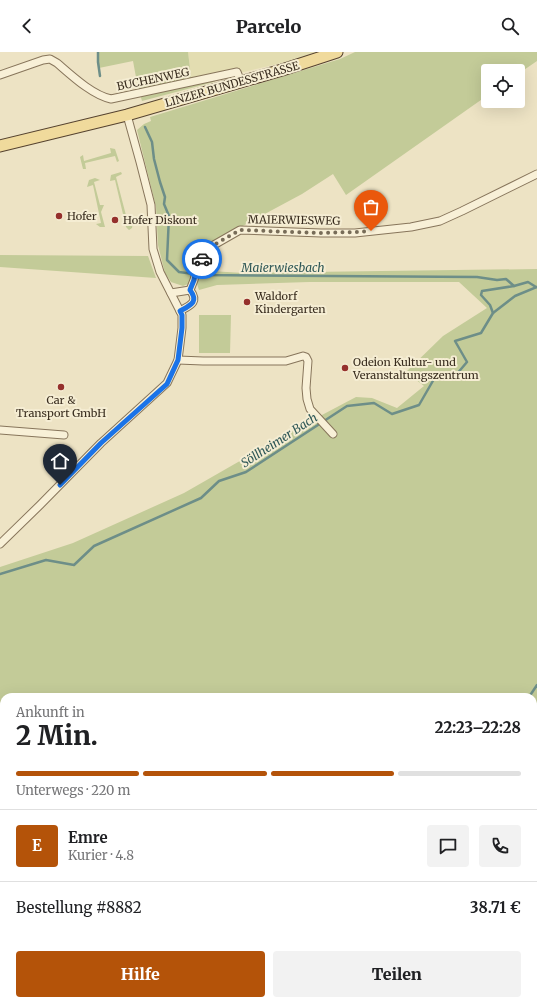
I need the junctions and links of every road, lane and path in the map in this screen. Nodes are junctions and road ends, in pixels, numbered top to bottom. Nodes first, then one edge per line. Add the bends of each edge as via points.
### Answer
1 (46, 52) edge
2 (337, 52) edge
3 (50, 59) junction
4 (0, 76) edge
5 (241, 82) junction
6 (127, 115) junction
7 (0, 146) edge
8 (537, 174) edge
9 (190, 290) junction
10 (171, 293) junction
11 (180, 311) junction
12 (178, 360) junction
13 (0, 430) edge
14 (332, 432) dead end
15 (64, 435) dead end
16 (0, 544) edge

1 - 3 street, BUCHENWEG
2 - 5 main road, LINZER BUNDESSTRASSE
3 - 4 street
3 - 5 street, BUCHENWEG via 102,97 111,99 237,72
5 - 6 main road, LINZER BUNDESSTRASSE
6 - 7 main road, LINZER BUNDESSTRASSE
6 - 10 street via 151,205 153,249 160,272
8 - 9 street, MAIERWIESWEG via 440,221 411,228 321,233 240,230 212,246 196,268
9 - 10 street
9 - 11 street, MAIERWIESWEG via 194,295 194,301
10 - 11 street
11 - 12 street via 182,328
12 - 14 street via 286,361 306,357 306,388 310,409
12 - 16 street via 167,384 101,443
13 - 15 street

